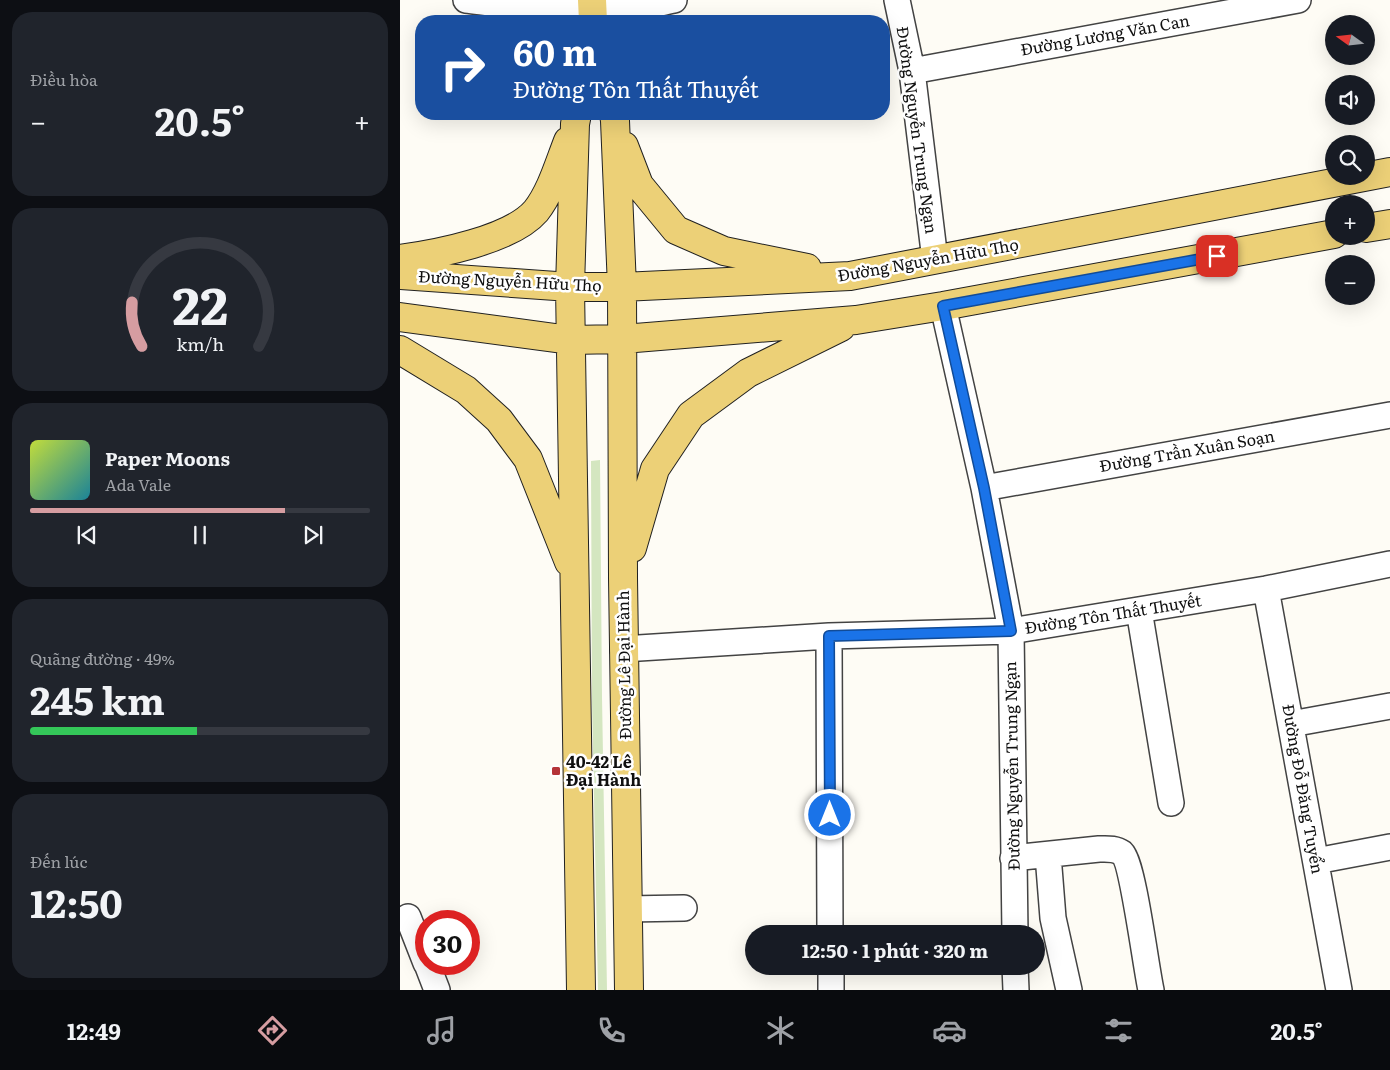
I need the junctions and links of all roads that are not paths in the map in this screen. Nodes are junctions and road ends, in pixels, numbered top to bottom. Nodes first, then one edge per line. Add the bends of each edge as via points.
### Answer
1 (466, 0) edge
2 (674, 0) edge
3 (897, 0) edge
4 (1298, 0) edge
5 (592, 11) edge
6 (912, 71) junction
7 (576, 120) edge
8 (576, 120) edge
9 (615, 120) edge
10 (616, 120) edge
11 (1390, 172) edge
12 (1390, 224) edge
13 (1375, 226) edge
14 (1325, 236) edge
15 (400, 259) edge
16 (935, 260) junction
17 (400, 274) edge
18 (850, 276) junction
19 (622, 287) junction
20 (570, 288) junction
21 (943, 306) junction
22 (400, 317) edge
23 (856, 320) junction
24 (623, 339) junction
25 (570, 340) junction
26 (400, 350) edge
27 (1390, 415) edge
28 (984, 488) junction
29 (1390, 564) edge
30 (575, 577) junction
31 (623, 578) junction
32 (1266, 589) junction
33 (1139, 610) junction
34 (1011, 631) junction
35 (829, 636) junction
36 (623, 649) junction
37 (1390, 706) edge
38 (1291, 724) junction
39 (1171, 803) dead end
40 (1390, 847) edge
41 (1048, 855) junction
42 (1013, 858) junction
43 (1316, 861) junction
44 (627, 908) junction
45 (684, 908) dead end
46 (408, 917) dead end
47 (830, 925) edge
48 (1015, 925) edge
49 (415, 935) edge
50 (431, 975) edge
51 (831, 975) edge
52 (1015, 975) edge
53 (437, 990) edge
54 (581, 990) edge
55 (628, 990) edge
56 (831, 990) edge
57 (1016, 990) edge
58 (1069, 990) edge
59 (1151, 990) edge
60 (1339, 990) edge

1 - 5 street via 540,10
2 - 5 street via 629,9
3 - 6 street, Đường Nguyễn Trung Ngạn
4 - 6 street, Đường Lương Văn Can
6 - 16 street, Đường Nguyễn Trung Ngạn
7 - 15 main road via 548,190 535,211 516,226 482,240 435,254
8 - 20 main road
9 - 19 main road, Đường Lê Đại Hành
10 - 18 main road via 639,186 676,230 724,251
11 - 16 main road, Đường Nguyễn Hữu Thọ
12 - 13 main road
14 - 21 main road
16 - 18 main road, Đường Nguyễn Hữu Thọ
17 - 20 main road, Đường Nguyễn Hữu Thọ
18 - 19 main road, Đường Nguyễn Hữu Thọ
19 - 20 main road, Đường Nguyễn Hữu Thọ
19 - 24 main road, Đường Lê Đại Hành
20 - 25 main road
21 - 23 main road
21 - 28 street, Đường Nguyễn Trung Ngạn
22 - 25 main road
23 - 24 main road
23 - 31 main road via 748,373 691,415 654,469
24 - 25 main road
24 - 31 main road, Đường Lê Đại Hành
25 - 30 main road
26 - 30 main road via 466,390 499,420 528,459
27 - 28 street, Đường Trần Xuân Soạn
28 - 34 street, Đường Nguyễn Trung Ngạn
29 - 32 street, Đường Tôn Thất Thuyết
30 - 54 main road
31 - 36 main road, Đường Lê Đại Hành
32 - 33 street, Đường Tôn Thất Thuyết
32 - 38 street, Đường Đỗ Đăng Tuyển
33 - 34 street, Đường Tôn Thất Thuyết
33 - 39 street
34 - 35 street, Đường Tôn Thất Thuyết
34 - 42 street, Đường Nguyễn Trung Ngạn
35 - 36 street, Đường Tôn Thất Thuyết
35 - 47 street
36 - 44 main road, Đường Lê Đại Hành
37 - 38 street
38 - 43 street, Đường Đỗ Đăng Tuyển
40 - 43 street
41 - 42 street
41 - 58 street via 1054,918
41 - 59 street via 1111,849 1122,854 1133,886
42 - 48 street, Đường Nguyễn Trung Ngạn
43 - 60 street, Đường Đỗ Đăng Tuyển
44 - 45 street
44 - 55 main road, Đường Lê Đại Hành
46 - 49 street
50 - 53 street
51 - 56 street
52 - 57 street

